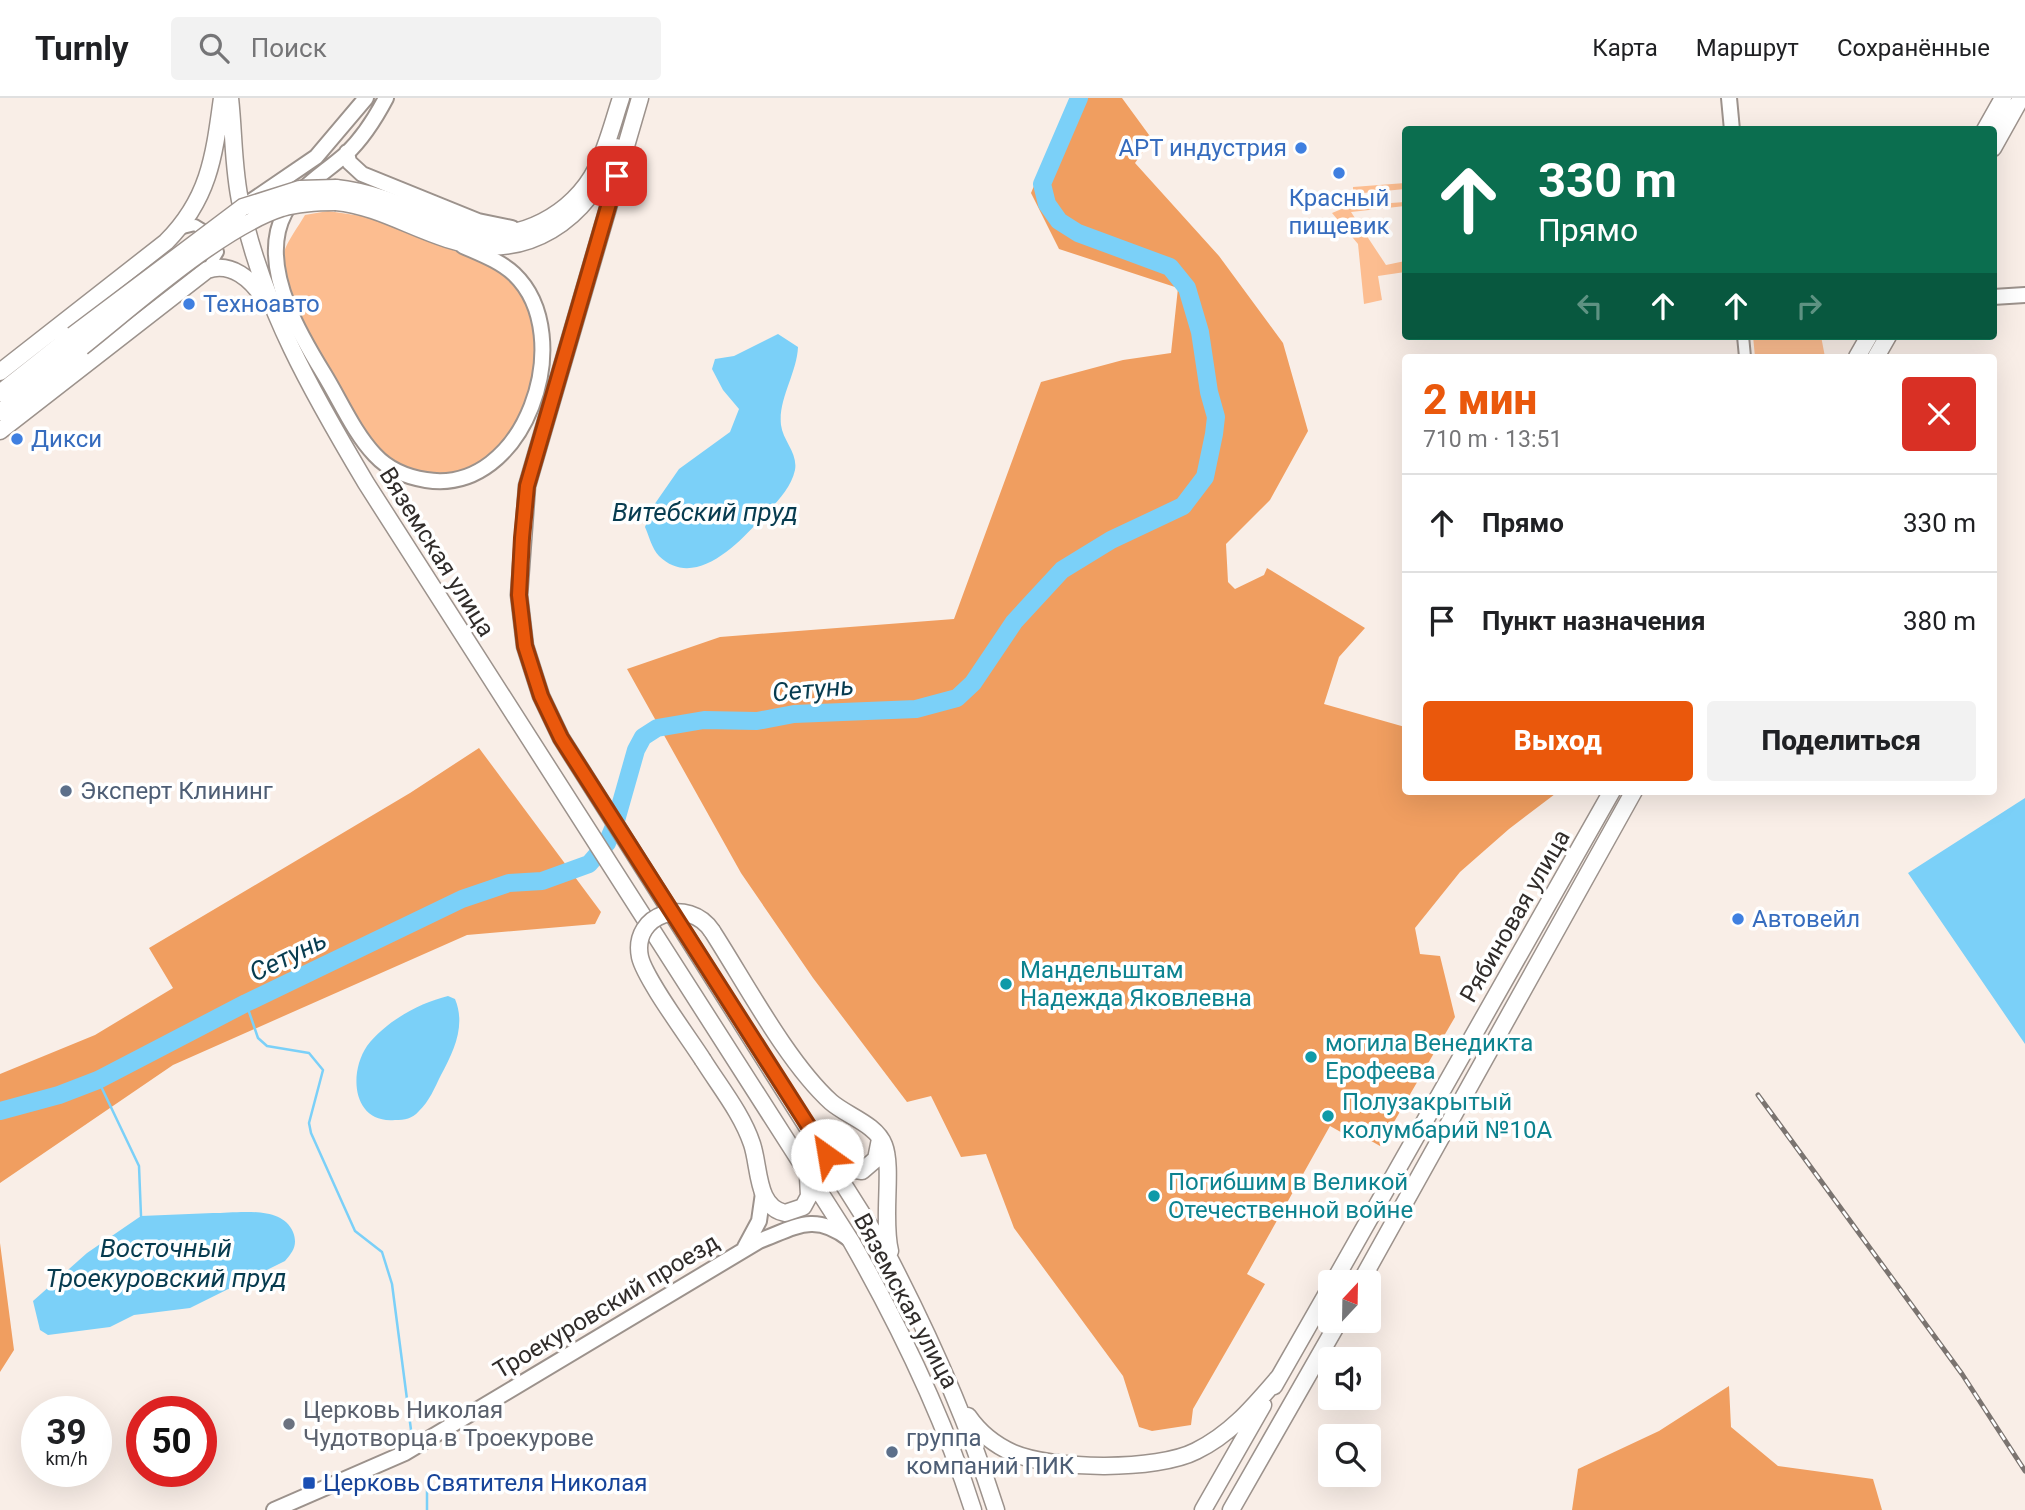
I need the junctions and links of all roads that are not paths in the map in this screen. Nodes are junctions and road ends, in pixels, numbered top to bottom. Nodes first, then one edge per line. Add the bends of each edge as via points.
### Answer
1 (222, 98) edge
2 (230, 98) edge
3 (366, 98) edge
4 (386, 98) edge
5 (634, 98) edge
6 (640, 98) edge
7 (1729, 98) edge
8 (2003, 98) edge
9 (2021, 98) edge
10 (619, 104) edge
11 (1732, 126) edge
12 (1987, 126) edge
13 (1997, 141) edge
14 (347, 152) junction
15 (336, 195) junction
16 (243, 207) junction
17 (183, 225) junction
18 (522, 230) junction
19 (449, 240) junction
20 (207, 270) junction
21 (2025, 295) edge
22 (1997, 297) edge
23 (273, 313) junction
24 (77, 341) junction
25 (0, 372) edge
26 (0, 393) edge
27 (0, 412) edge
28 (0, 431) edge
29 (1610, 795) edge
30 (1632, 795) edge
31 (880, 1137) junction
32 (827, 1155) junction
33 (806, 1168) junction
34 (767, 1200) junction
35 (803, 1207) junction
36 (789, 1218) junction
37 (812, 1223) junction
38 (759, 1241) junction
39 (851, 1241) junction
40 (741, 1251) junction
41 (894, 1268) junction
42 (1340, 1270) edge
43 (1367, 1270) edge
44 (1318, 1308) edge
45 (1332, 1334) edge
46 (1279, 1377) junction
47 (952, 1394) junction
48 (274, 1510) edge
49 (972, 1510) edge
50 (996, 1510) edge
51 (1203, 1510) edge
52 (1231, 1510) edge

1 - 17 main road via 210,173
2 - 23 main road, Вяземская улица via 240,201
3 - 16 street, bridge via 316,157
4 - 14 street
5 - 19 main road via 603,179 591,198 558,227 532,240 507,244
6 - 32 main road, Вяземская улица via 527,486 519,595 525,646 561,738
7 - 11 street
8 - 12 main road
9 - 13 main road
10 - 18 main road via 595,171 580,192 542,223
14 - 18 street via 349,162 362,174 478,221
14 - 19 street via 306,184 285,211 278,231 277,275 312,356 374,455 400,473 431,481 477,472 503,454 522,428 542,357 541,321 524,286 507,268
15 - 16 main road, bridge via 300,189
15 - 18 main road via 373,195 472,231
15 - 19 main road
15 - 24 main road, bridge via 250,223
16 - 24 main road, bridge
17 - 20 street via 195,225 214,236 218,252
17 - 25 main road
20 - 23 main road via 220,267 244,276
20 - 28 main road
21 - 22 street
23 - 33 main road, Вяземская улица via 366,483
24 - 26 main road
24 - 27 main road
29 - 42 main road, Рябиновая улица
30 - 43 main road, Рябиновая улица
31 - 32 main road via 876,1159 862,1171 843,1168
31 - 34 main road, bridge via 832,1103 801,1069 712,930 692,913 666,912 645,929 639,948 644,968 751,1141
31 - 41 main road via 887,1158 885,1218
32 - 41 main road, Вяземская улица
33 - 35 main road via 809,1188
33 - 39 main road, Вяземская улица
34 - 35 main road via 792,1213
34 - 36 street
34 - 38 street via 767,1226
34 - 40 street via 757,1230
35 - 36 street
36 - 37 street
36 - 38 street
37 - 38 street, Троекуровский проезд
37 - 39 street via 830,1227
38 - 40 street, Троекуровский проезд
39 - 49 main road, Вяземская улица via 907,1344
40 - 48 street, Троекуровский проезд via 405,1453
41 - 47 main road, Вяземская улица via 928,1332
44 - 46 main road
45 - 52 main road
46 - 47 main road via 1225,1434 1195,1452 1141,1465 1062,1464 1014,1454 971,1421
46 - 51 main road
47 - 50 main road, Вяземская улица via 977,1450

